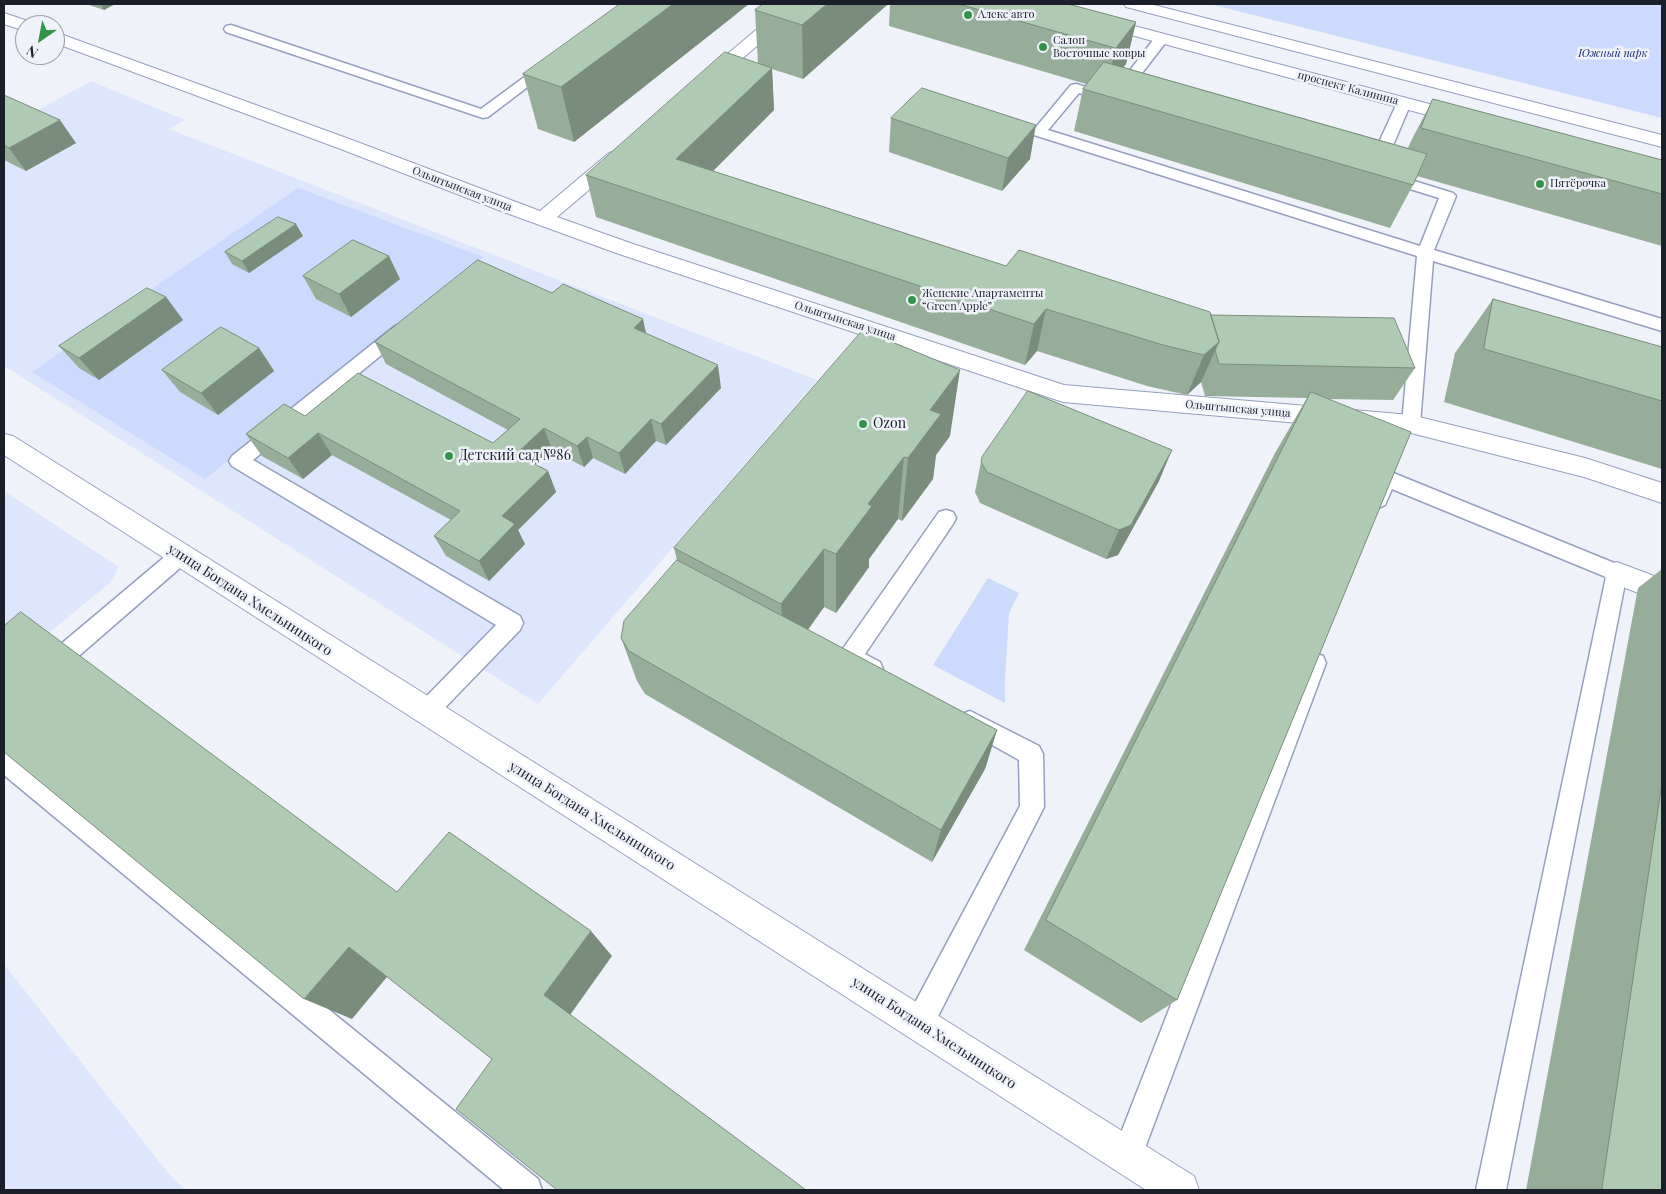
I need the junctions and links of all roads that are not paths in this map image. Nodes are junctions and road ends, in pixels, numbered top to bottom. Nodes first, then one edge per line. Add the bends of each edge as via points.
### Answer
1 (796, 4) edge
2 (1033, 4) edge
3 (1145, 5) edge
4 (231, 29) dead end
5 (1162, 38) junction
6 (65, 41) edge
7 (555, 62) edge
8 (691, 94) edge
9 (1404, 103) junction
10 (1480, 123) edge
11 (1662, 141) edge
12 (630, 145) edge
13 (544, 219) junction
14 (1426, 253) junction
15 (416, 318) edge
16 (1662, 325) edge
17 (1411, 424) junction
18 (4, 443) edge
19 (1662, 493) edge
20 (946, 518) dead end
21 (1368, 525) edge
22 (181, 555) junction
23 (1616, 573) junction
24 (1662, 591) edge
25 (1322, 645) edge
26 (36, 679) edge
27 (893, 680) edge
28 (426, 712) junction
29 (954, 712) edge
30 (4, 761) edge
31 (919, 1024) junction
32 (1127, 1156) junction
33 (527, 1190) edge
34 (1180, 1190) edge
35 (1491, 1190) edge

1 - 8 street
2 - 5 street, проспект Калинина
3 - 11 street, проспект Калинина
4 - 7 lane via 483,114
5 - 9 street, проспект Калинина
5 - 14 lane via 1114,100 1076,88 1039,132
6 - 13 street, Ольштынская улица
9 - 10 street, проспект Калинина
9 - 14 lane via 1373,173 1448,196
12 - 13 street
13 - 17 street, Ольштынская улица via 1064,393
14 - 16 lane
14 - 17 lane
15 - 28 lane via 239,460 512,623
17 - 19 street, Ольштынская улица via 1585,468
18 - 22 street, улица Богдана Хмельницкого
20 - 27 lane via 850,657
21 - 23 lane via 1386,478
22 - 26 lane
22 - 28 street, улица Богдана Хмельницкого
23 - 24 street
23 - 35 lane
25 - 32 lane
28 - 31 street, улица Богдана Хмельницкого
29 - 31 lane via 1031,754 1032,807
30 - 33 lane
31 - 32 street, улица Богдана Хмельницкого
32 - 34 street, улица Богдана Хмельницкого

